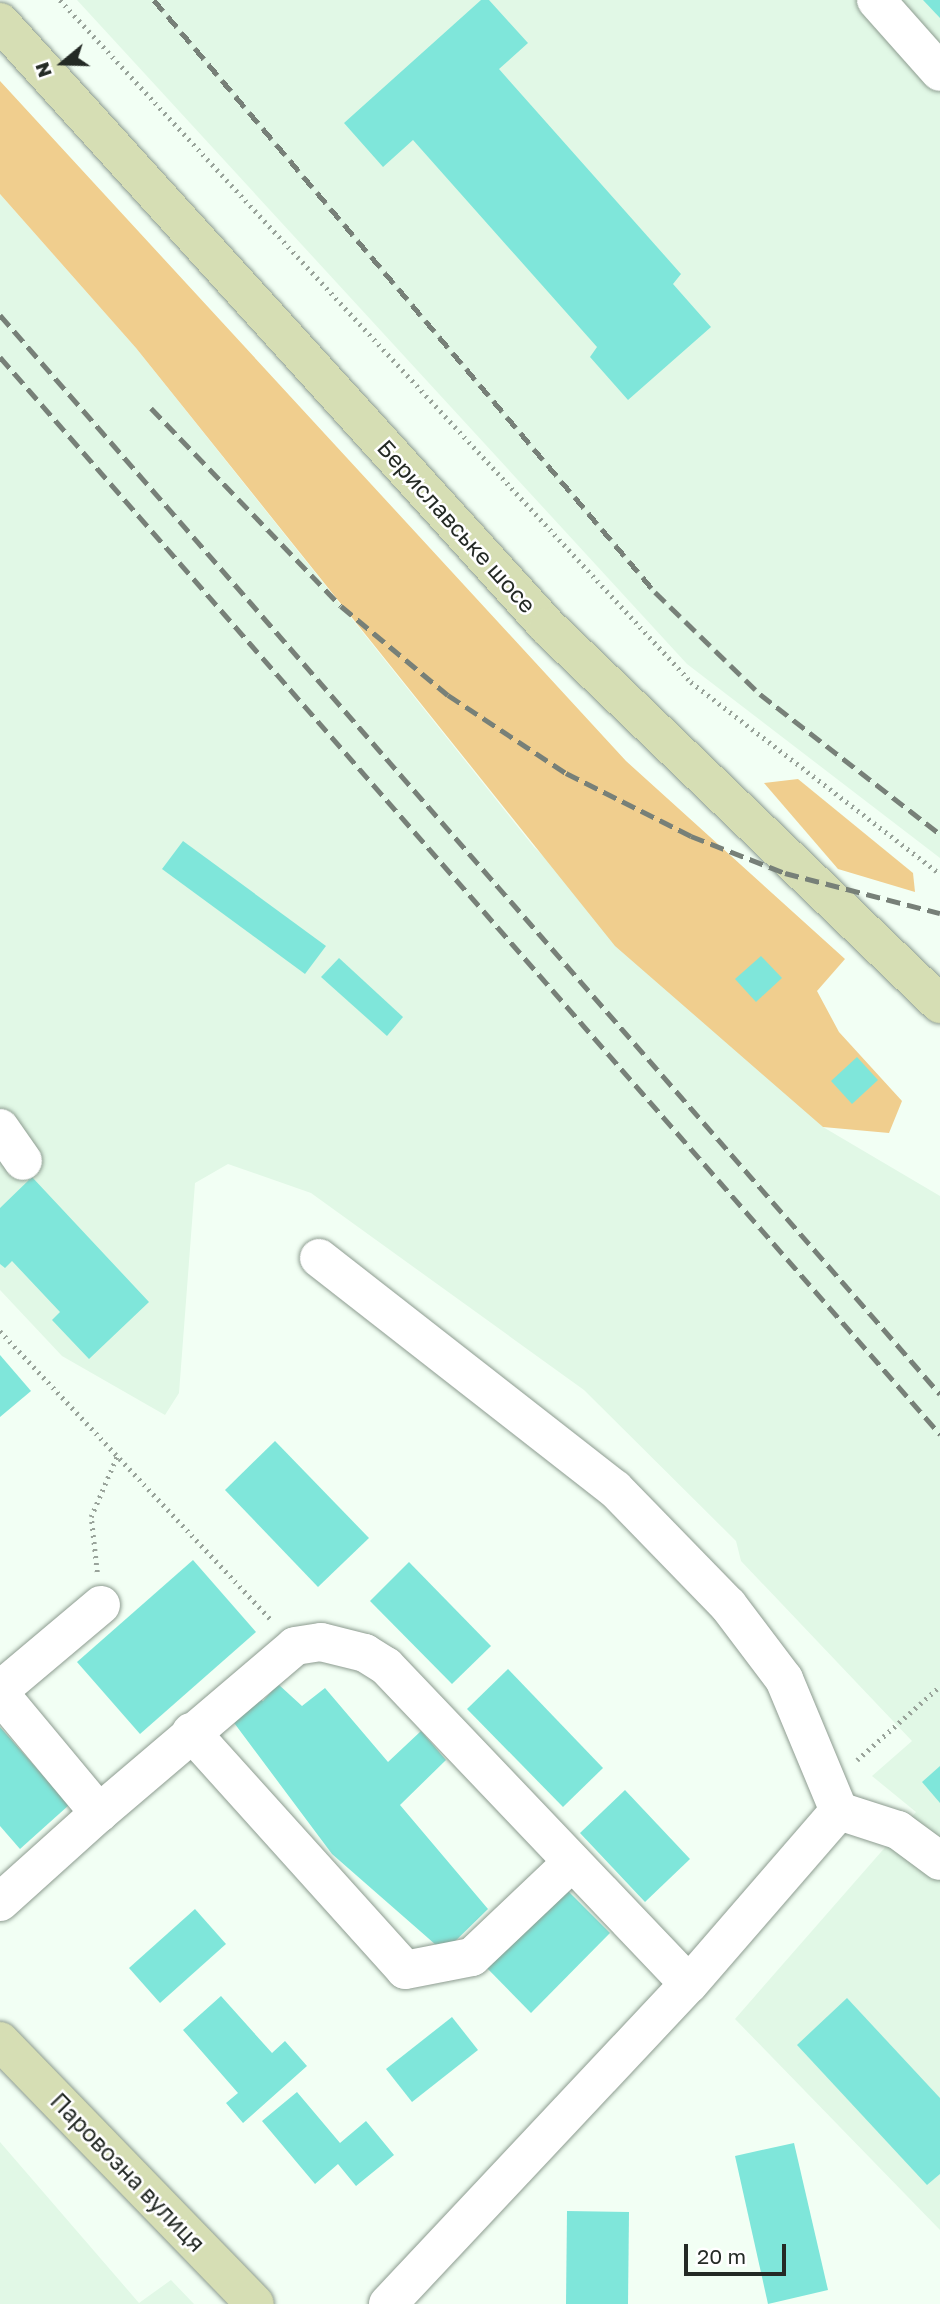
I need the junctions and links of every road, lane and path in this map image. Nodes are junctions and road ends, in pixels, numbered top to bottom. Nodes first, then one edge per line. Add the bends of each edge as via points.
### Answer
1 (60, 0) edge
2 (876, 0) edge
3 (0, 22) edge
4 (940, 72) edge
5 (940, 874) edge
6 (940, 1004) edge
7 (0, 1128) edge
8 (23, 1161) dead end
9 (319, 1258) dead end
10 (0, 1331) edge
11 (117, 1456) junction
12 (100, 1605) joint
13 (295, 1646) junction
14 (940, 1686) edge
15 (0, 1692) edge
16 (191, 1732) junction
17 (857, 1760) dead end
18 (839, 1811) junction
19 (99, 1814) junction
20 (940, 1861) edge
21 (572, 1862) junction
22 (0, 1902) edge
23 (689, 1984) junction
24 (0, 2041) edge
25 (255, 2304) edge
26 (388, 2304) edge

1 - 5 path via 691,682
2 - 4 street
3 - 6 main road, Бериславське шосе via 548,627
7 - 8 street
9 - 18 street via 615,1489 728,1605 784,1679
10 - 11 path
11 - 12 path via 91,1517
11 - 13 path
12 - 15 street
13 - 16 street
13 - 21 street via 342,1647 386,1666
14 - 17 path
15 - 19 street
16 - 19 street
16 - 21 street via 405,1970 472,1957
18 - 20 street via 898,1830
18 - 23 street
19 - 22 street
21 - 23 street
23 - 26 street
24 - 25 main road, Паровозна вулиця

